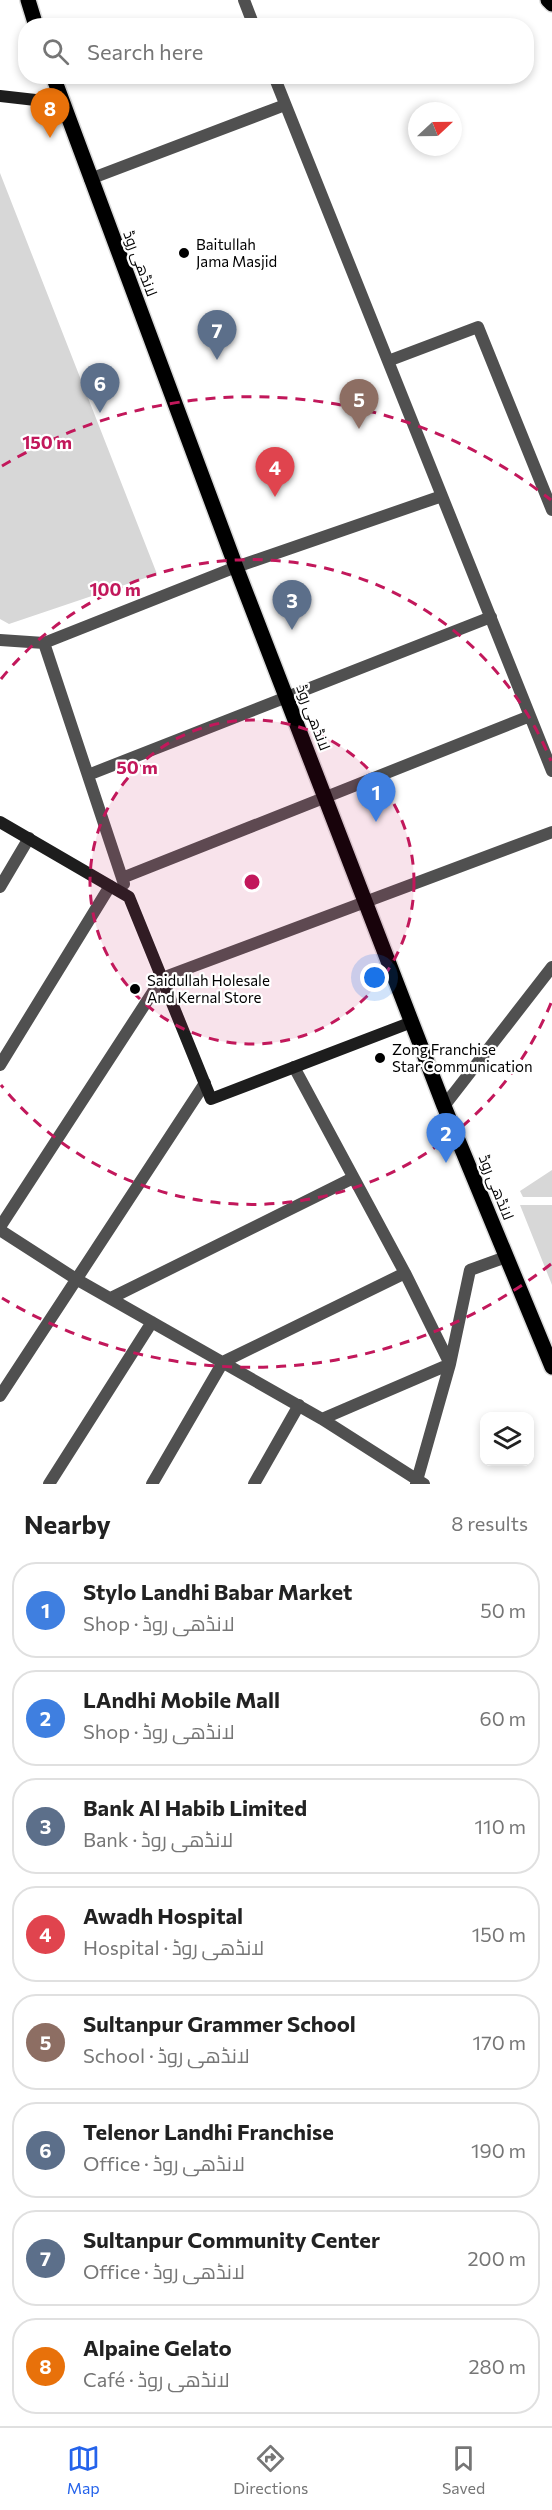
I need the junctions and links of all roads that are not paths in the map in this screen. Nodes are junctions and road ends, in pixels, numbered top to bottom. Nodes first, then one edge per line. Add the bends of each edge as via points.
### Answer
1 (28, 0) edge
2 (243, 0) edge
3 (548, 0) edge
4 (552, 4) edge
5 (34, 18) edge
6 (251, 18) edge
7 (56, 84) edge
8 (277, 84) edge
9 (0, 96) edge
10 (62, 103) junction
11 (285, 105) junction
12 (90, 179) junction
13 (388, 361) junction
14 (442, 496) junction
15 (552, 510) edge
16 (236, 567) junction
17 (490, 617) junction
18 (0, 640) edge
19 (44, 643) junction
20 (288, 698) junction
21 (530, 716) junction
22 (552, 771) edge
23 (88, 775) junction
24 (326, 796) junction
25 (0, 822) edge
26 (552, 832) edge
27 (29, 838) junction
28 (122, 878) junction
29 (110, 886) junction
30 (0, 887) edge
31 (129, 897) junction
32 (366, 902) junction
33 (552, 967) edge
34 (162, 978) junction
35 (412, 1022) junction
36 (0, 1065) edge
37 (294, 1067) junction
38 (205, 1083) junction
39 (444, 1106) junction
40 (353, 1178) junction
41 (0, 1228) edge
42 (506, 1257) junction
43 (405, 1273) junction
44 (76, 1279) junction
45 (111, 1299) junction
46 (152, 1322) junction
47 (223, 1362) junction
48 (450, 1364) junction
49 (552, 1367) edge
50 (0, 1396) edge
51 (299, 1405) junction
52 (322, 1419) junction
53 (420, 1483) edge
54 (49, 1484) edge
55 (152, 1484) edge
56 (254, 1484) edge

1 - 5 main road
2 - 6 street
3 - 4 main road
7 - 10 main road, لانڈھی روڈ
8 - 11 street
9 - 10 street
10 - 12 main road, لانڈھی روڈ
11 - 12 street
11 - 13 street
12 - 16 main road, لانڈھی روڈ
13 - 14 street
13 - 15 street via 478,327
14 - 16 street
14 - 17 street
16 - 19 street
16 - 20 main road, لانڈھی روڈ
17 - 20 street
17 - 21 street
18 - 19 street
19 - 23 street
20 - 23 street
20 - 24 main road, لانڈھی روڈ
21 - 22 street
21 - 24 street
23 - 28 street
24 - 28 street
24 - 32 main road, لانڈھی روڈ
25 - 27 street
26 - 32 street
27 - 29 street
27 - 30 street
28 - 31 street
29 - 31 street
29 - 36 street
31 - 34 street
32 - 34 street
32 - 35 main road, لانڈھی روڈ
33 - 39 street
34 - 38 street
34 - 41 street
35 - 37 street
35 - 39 main road, لانڈھی روڈ
37 - 38 street via 211,1099
37 - 40 street
38 - 44 street
39 - 42 main road, لانڈھی روڈ
40 - 43 street
40 - 45 street
41 - 44 street
42 - 48 street via 470,1270
42 - 49 main road, لانڈھی روڈ
43 - 47 street
43 - 48 street
44 - 45 street
44 - 50 street
45 - 46 street
46 - 47 street
46 - 54 street
47 - 51 street
47 - 55 street
48 - 52 street
48 - 53 street
51 - 52 street
51 - 56 street
52 - 53 street

